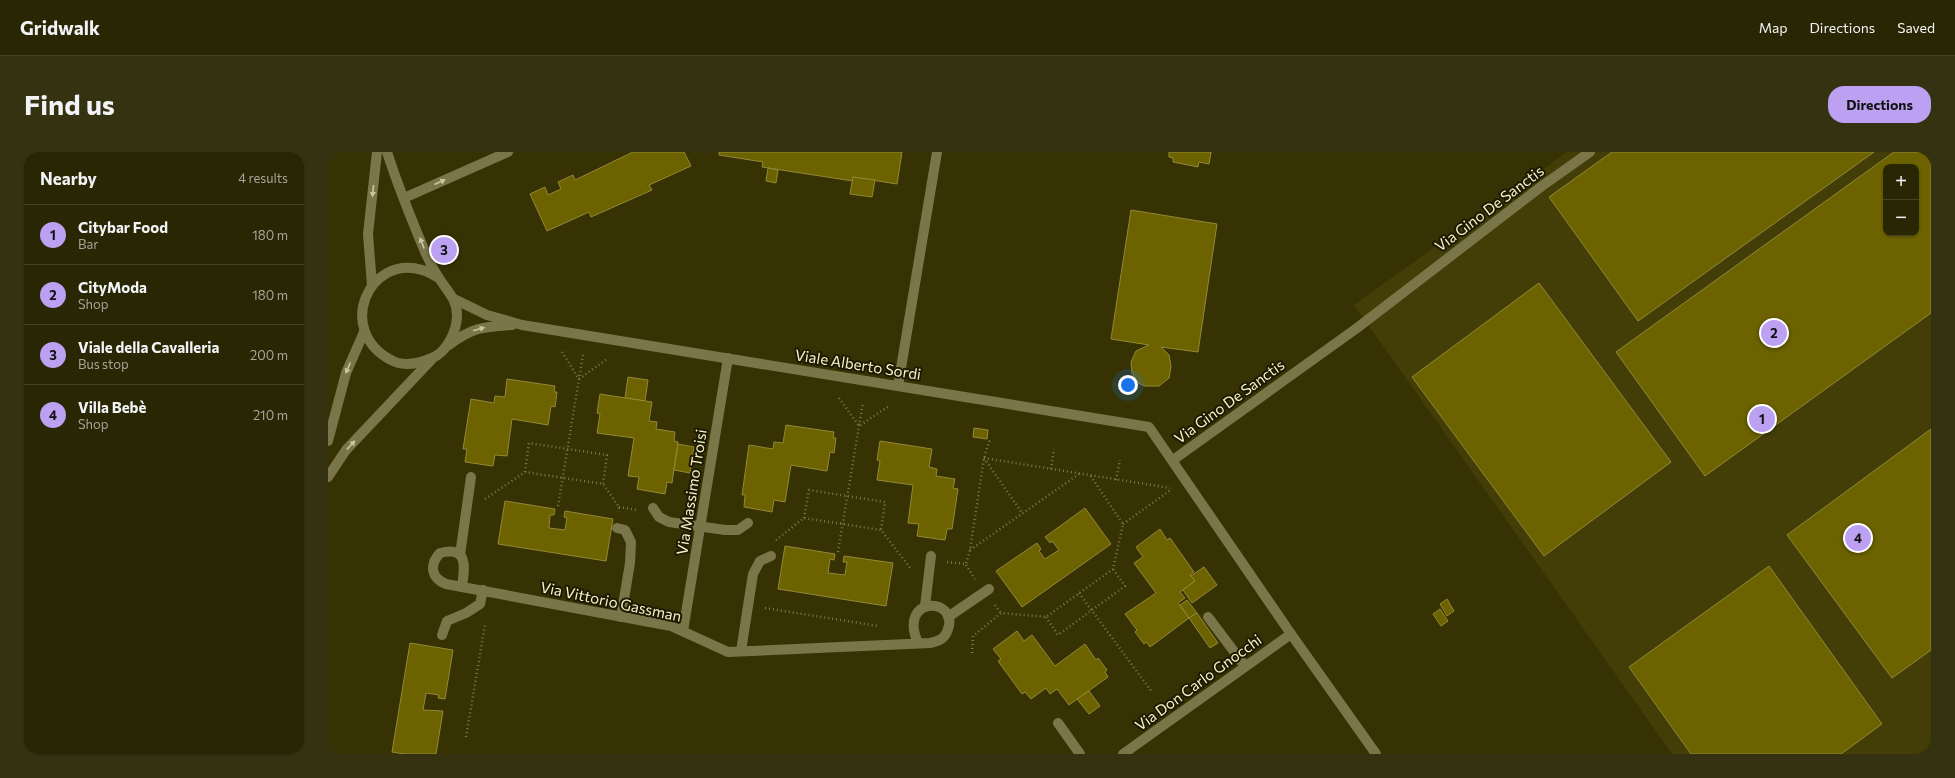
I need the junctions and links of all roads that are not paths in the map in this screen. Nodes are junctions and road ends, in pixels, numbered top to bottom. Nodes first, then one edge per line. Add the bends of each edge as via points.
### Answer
1 (377, 152) edge
2 (387, 152) edge
3 (508, 152) edge
4 (937, 152) edge
5 (1590, 152) edge
6 (404, 198) junction
7 (438, 278) junction
8 (372, 285) junction
9 (454, 299) junction
10 (522, 325) junction
11 (364, 332) junction
12 (446, 347) junction
13 (434, 357) junction
14 (728, 358) junction
15 (898, 386) junction
16 (328, 441) edge
17 (1173, 460) junction
18 (328, 477) edge
19 (471, 478) dead end
20 (653, 508) dead end
21 (748, 523) dead end
22 (700, 526) junction
23 (617, 528) dead end
24 (460, 555) junction
25 (771, 556) dead end
26 (931, 556) dead end
27 (462, 586) junction
28 (989, 589) dead end
29 (483, 590) junction
30 (925, 606) junction
31 (1208, 616) dead end
32 (621, 617) junction
33 (948, 617) junction
34 (683, 631) junction
35 (1291, 634) junction
36 (442, 635) dead end
37 (918, 643) junction
38 (741, 651) junction
39 (1245, 666) junction
40 (1058, 723) dead end
41 (1080, 754) edge
42 (1123, 754) edge
43 (1376, 754) edge

1 -> 8 street via 368,234
2 - 6 street
6 -> 3 street
4 - 15 street
5 - 17 street, Via Gino De Sanctis via 1357,328
7 -> 6 street
7 - 8 street via 422,270 404,268 386,273
7 - 9 street
8 - 11 street via 361,307
9 - 10 street, Viale Alberto Sordi via 488,315
9 - 12 street via 457,316 454,333
12 -> 10 street, Viale Alberto Sordi via 465,333 483,327
10 - 14 street, Viale Alberto Sordi
11 - 13 street via 375,350 393,362 414,364
11 -> 16 street via 346,373
12 - 13 street
18 -> 13 street via 346,450
14 - 15 street, Viale Alberto Sordi
14 - 22 street, Via Massimo Troisi
15 - 17 street, Viale Alberto Sordi via 1149,427
17 - 35 street, Via Gino De Sanctis
19 - 24 street
20 - 22 street via 659,517 669,522
21 - 22 street via 738,530
22 - 34 street, Via Massimo Troisi
23 - 32 street via 625,530 631,542
24 - 27 street via 464,560 465,569
24 - 27 street, Via Vittorio Gassman via 448,551 440,553 432,566 438,581
25 - 38 street via 760,561 753,574
26 - 30 street
27 - 29 street, Via Vittorio Gassman
28 - 33 street
29 - 32 street, Via Vittorio Gassman
29 - 36 street via 480,604 447,620
30 - 33 street via 939,606
30 - 37 street via 917,611 913,620 913,632
31 - 39 street
32 - 34 street, Via Vittorio Gassman via 671,626
33 - 37 street, Via Vittorio Gassman via 948,629 941,640
34 - 38 street, Via Vittorio Gassman via 728,652
35 - 39 street, Via Don Carlo Gnocchi
35 - 43 street, Via Gino De Sanctis
37 - 38 street, Via Vittorio Gassman
39 - 42 street, Via Don Carlo Gnocchi
40 - 41 street

